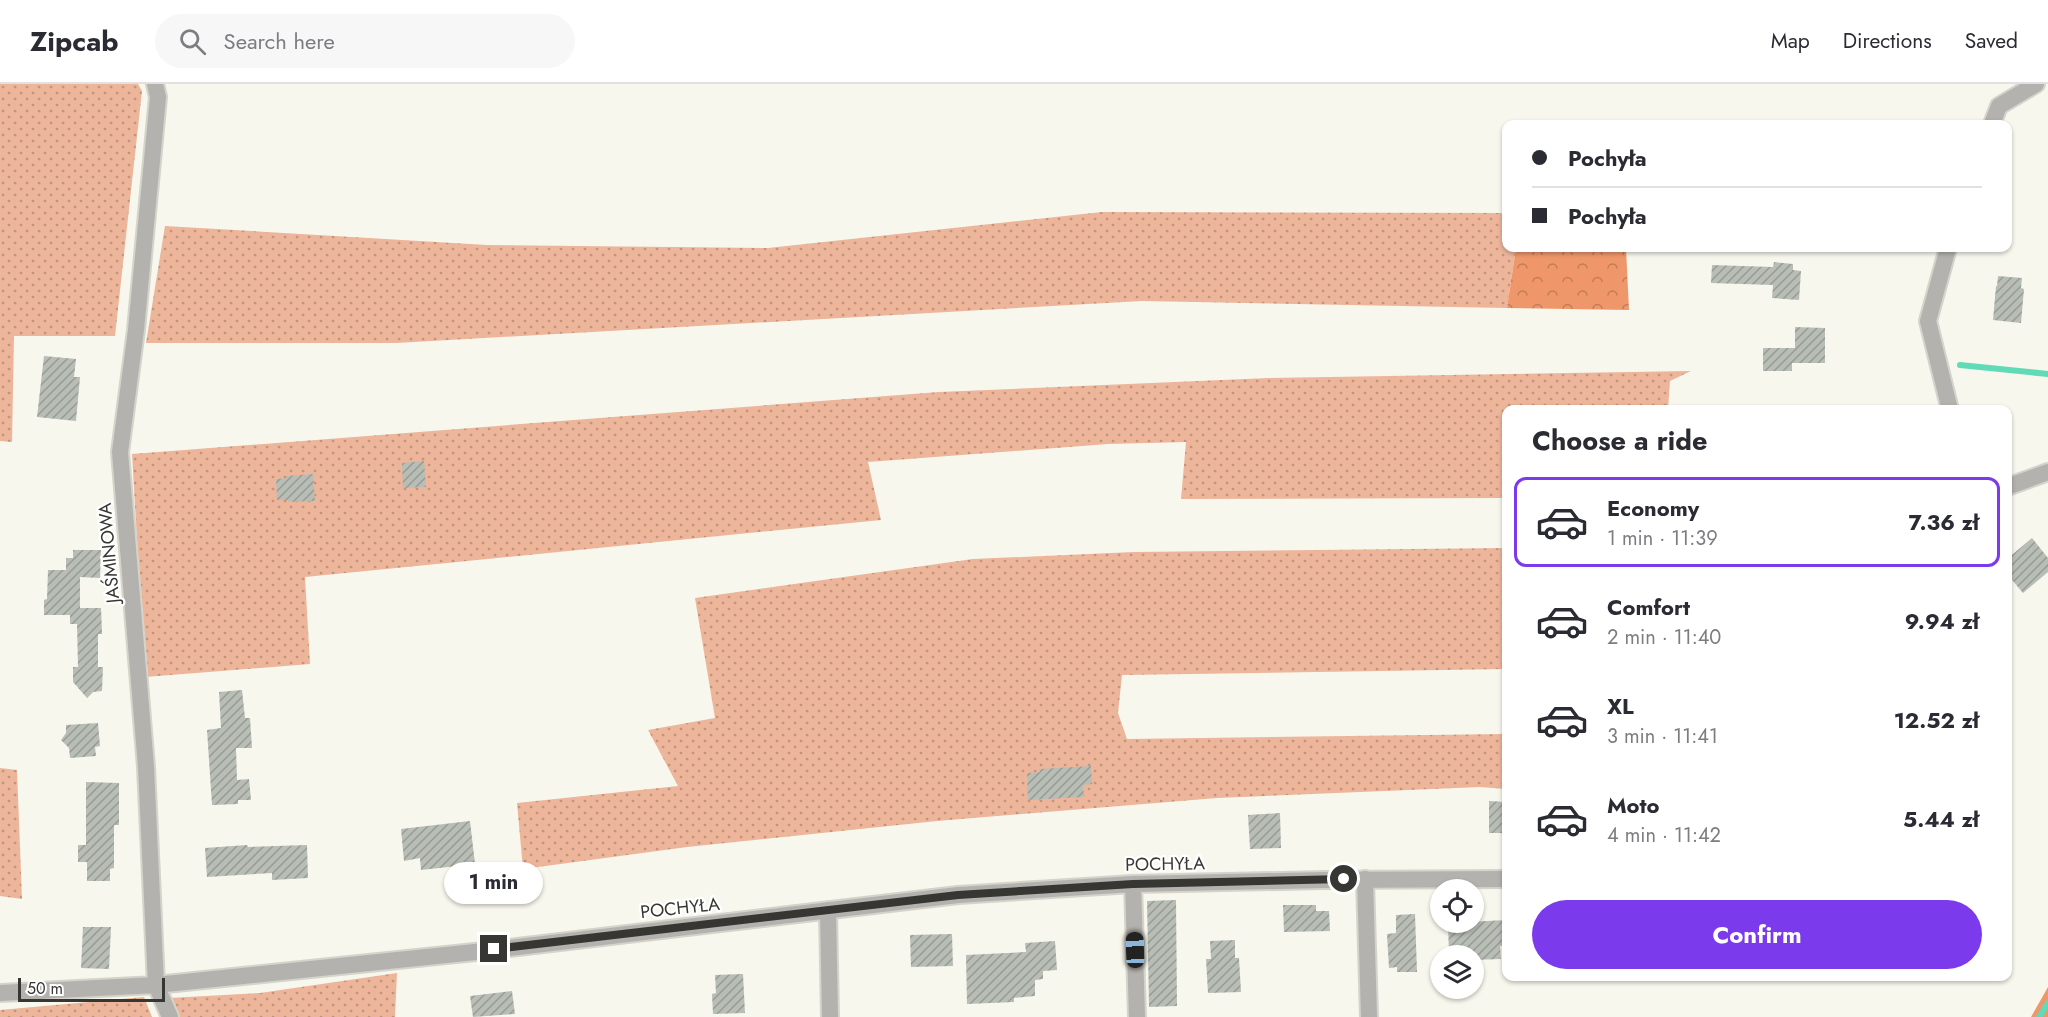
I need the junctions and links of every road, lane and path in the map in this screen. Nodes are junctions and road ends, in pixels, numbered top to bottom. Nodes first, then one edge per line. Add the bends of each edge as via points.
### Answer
1 (155, 84) edge
2 (2036, 84) edge
3 (1994, 120) edge
4 (1947, 252) edge
5 (1949, 405) edge
6 (2048, 472) edge
7 (2012, 485) edge
8 (1365, 879) junction
9 (1502, 879) edge
10 (1133, 884) junction
11 (828, 910) junction
12 (156, 985) junction
13 (0, 993) edge
14 (170, 1017) edge
15 (831, 1017) edge
16 (1137, 1017) edge
17 (1369, 1017) edge

1 - 12 street, JAŚMINOWA via 158,97 136,330 120,452 146,767
2 - 3 street via 2000,106
4 - 5 street via 1928,321
6 - 7 street
8 - 9 street, POCHYŁA
8 - 10 street, POCHYŁA
8 - 17 street
10 - 11 street, POCHYŁA via 958,895
10 - 16 street
11 - 12 street, POCHYŁA
11 - 15 street
12 - 13 street, POCHYŁA
12 - 14 street, JAŚMINOWA

